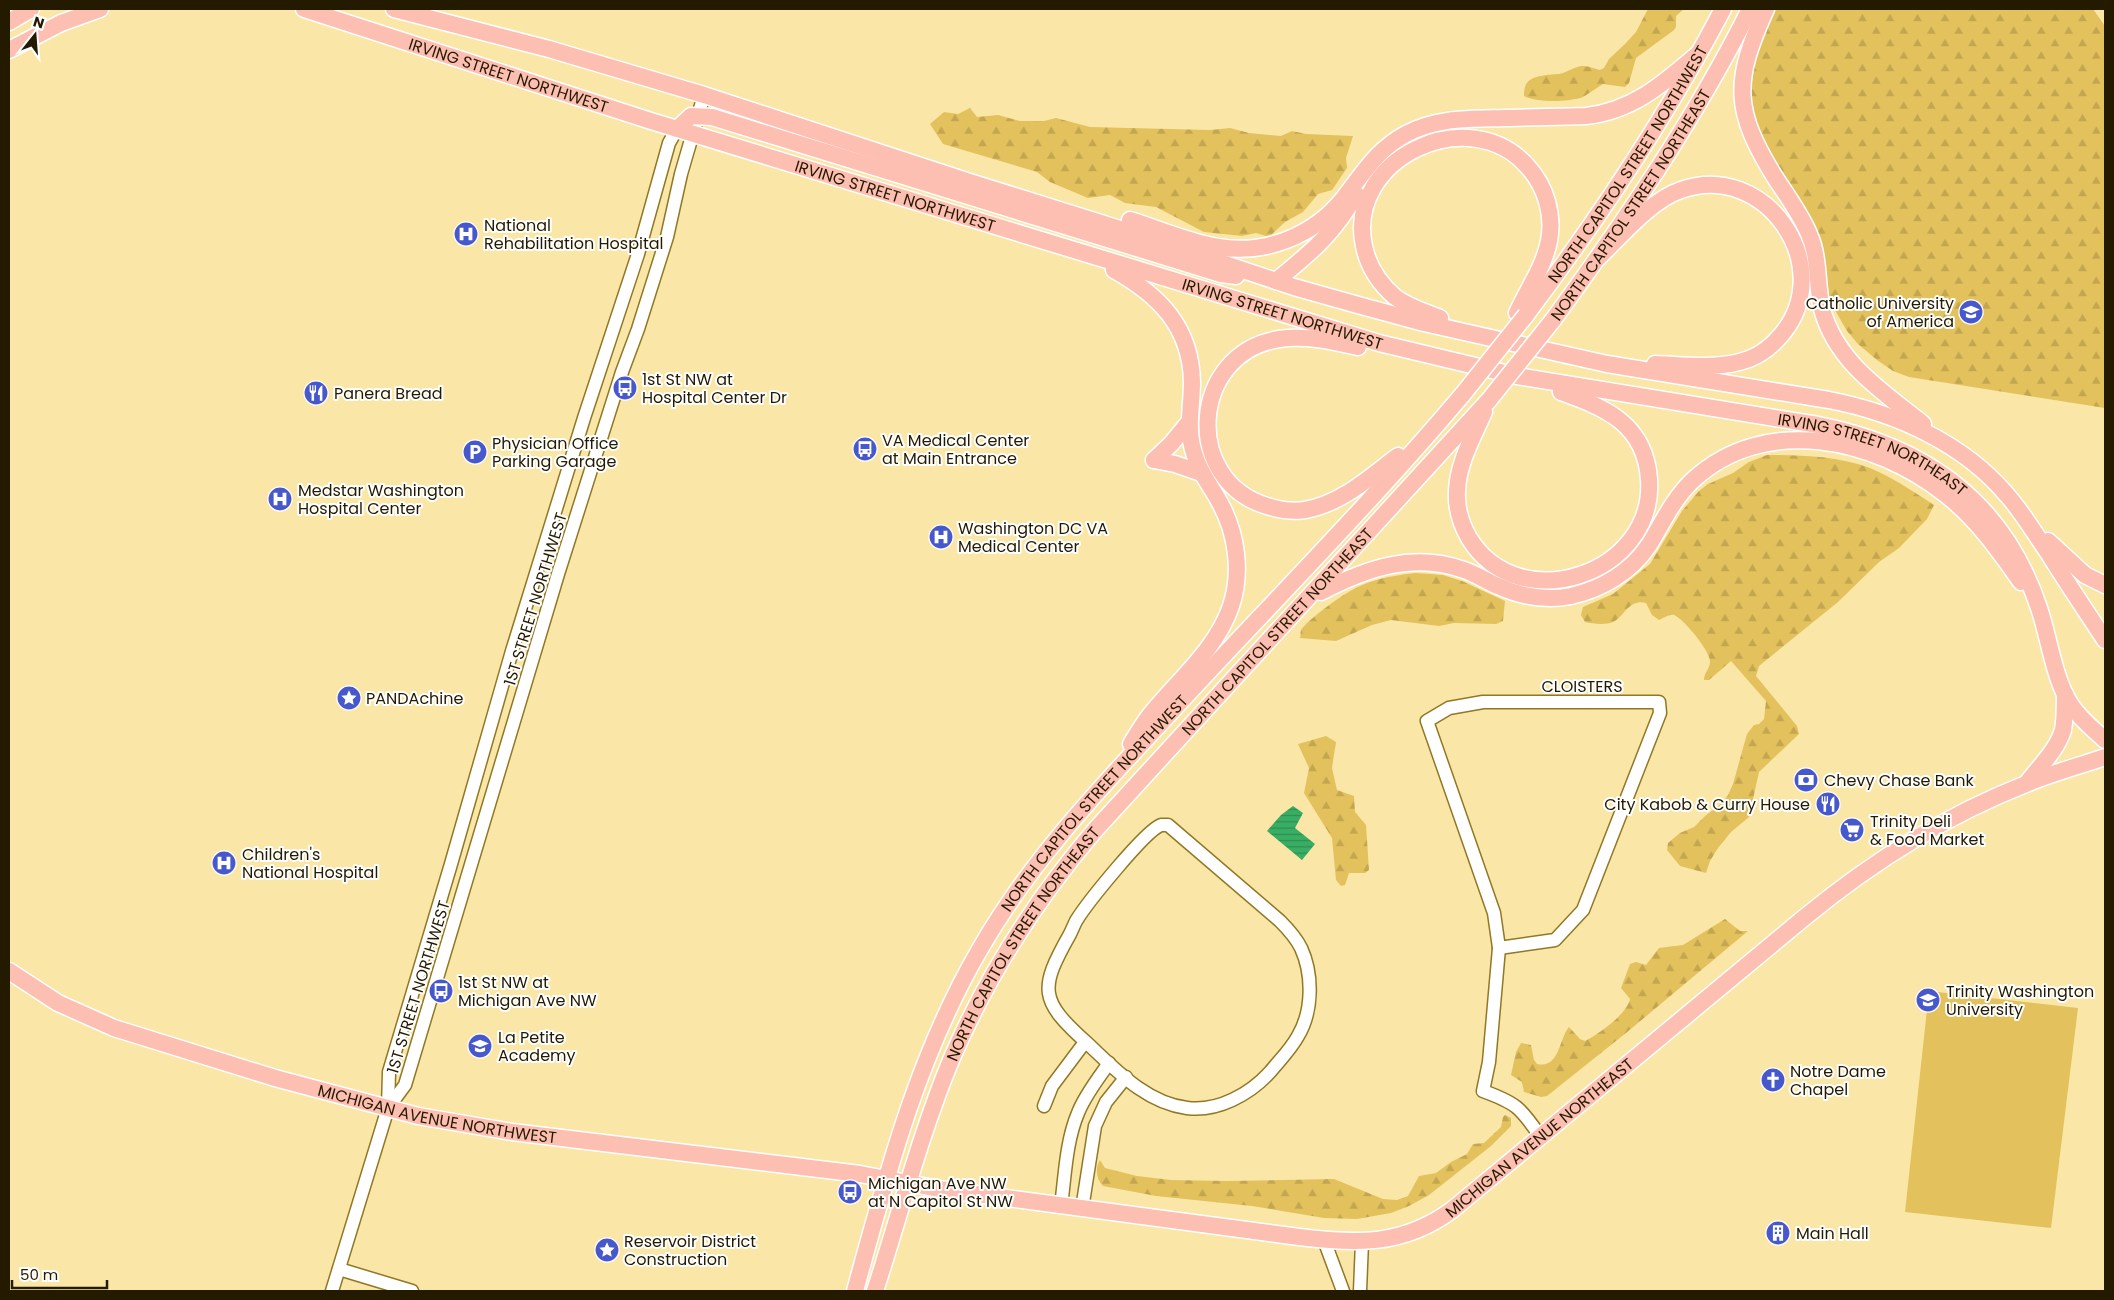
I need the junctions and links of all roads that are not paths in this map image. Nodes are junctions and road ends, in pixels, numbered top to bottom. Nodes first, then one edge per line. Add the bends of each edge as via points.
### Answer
1 (31, 9) edge
2 (100, 9) edge
3 (304, 9) edge
4 (394, 9) edge
5 (1723, 9) edge
6 (1750, 9) edge
7 (1766, 9) edge
8 (9, 22) edge
9 (9, 50) edge
10 (1699, 53) junction
11 (704, 95) junction
12 (698, 115) junction
13 (676, 129) junction
14 (693, 134) junction
15 (1382, 152) junction
16 (1034, 201) junction
17 (1081, 253) junction
18 (1597, 259) junction
19 (1258, 275) junction
20 (1276, 281) junction
21 (1521, 314) junction
22 (1483, 336) junction
23 (1449, 361) junction
24 (1607, 364) junction
25 (1489, 370) joint
26 (1517, 376) junction
27 (1489, 400) junction
28 (1189, 422) junction
29 (1430, 432) junction
30 (1960, 453) junction
31 (1201, 473) junction
32 (2026, 520) junction
33 (2105, 584) edge
34 (1310, 598) junction
35 (2040, 609) junction
36 (2105, 640) edge
37 (2065, 694) junction
38 (2105, 740) edge
39 (2105, 757) edge
40 (1106, 782) junction
41 (2027, 783) junction
42 (1499, 948) junction
43 (9, 971) edge
44 (1085, 1042) junction
45 (1109, 1063) junction
46 (1126, 1077) junction
47 (1044, 1106) dead end
48 (388, 1108) junction
49 (1073, 1130) junction
50 (1092, 1134) junction
51 (1540, 1136) junction
52 (887, 1179) junction
53 (909, 1184) junction
54 (1061, 1206) junction
55 (1082, 1209) junction
56 (1324, 1240) junction
57 (1362, 1242) junction
58 (339, 1269) junction
59 (332, 1291) edge
60 (412, 1291) edge
61 (855, 1291) edge
62 (875, 1291) edge
63 (1343, 1291) edge
64 (1360, 1291) edge

1 - 8 main road
2 - 9 main road via 61,23
3 - 13 main road, IRVING STREET NORTHWEST
4 - 11 main road, IRVING STREET NORTHWEST via 549,49
5 - 10 main road, NORTH CAPITOL STREET NORTHWEST
6 - 18 main road, NORTH CAPITOL STREET NORTHEAST via 1697,105
7 - 30 main road via 1745,64 1742,89 1745,116 1759,151 1813,242 1818,260 1822,309 1830,330 1854,367
10 - 15 main road via 1649,94 1618,110 1586,116 1439,122 1405,134
10 - 21 main road, NORTH CAPITOL STREET NORTHWEST via 1619,184
11 - 12 street, 1ST STREET NORTHWEST
11 - 16 main road, IRVING STREET NORTHWEST
12 - 13 main road via 688,117
12 - 14 street, 1ST STREET NORTHWEST
12 - 19 main road via 1221,274
13 - 14 main road, IRVING STREET NORTHWEST
13 - 48 street, 1ST STREET NORTHWEST via 512,651 389,1072
14 - 17 main road, IRVING STREET NORTHWEST
14 - 48 street, 1ST STREET NORTHWEST via 666,238 558,574 405,1085
15 - 16 main road via 1366,166 1342,200 1314,226 1288,240 1258,247 1209,245 1079,204
15 - 20 main road via 1337,226
16 - 19 main road, IRVING STREET NORTHWEST
17 - 23 main road, IRVING STREET NORTHWEST via 1340,332
17 - 28 main road via 1147,290 1174,321 1182,335 1190,364
18 - 24 main road via 1666,197 1690,187 1715,185 1749,194 1776,214 1792,238 1801,273 1799,298 1792,319 1776,341 1754,357 1715,366
18 - 27 main road, NORTH CAPITOL STREET NORTHEAST, bridge
19 - 20 main road, IRVING STREET NORTHWEST
20 - 22 main road, IRVING STREET NORTHWEST
21 - 22 main road via 1544,259 1550,233 1548,204 1536,176 1506,148 1484,140 1461,137 1438,140 1405,154 1386,170 1368,198 1362,234 1368,260 1381,282 1402,302
21 - 29 main road, NORTH CAPITOL STREET NORTHWEST, bridge via 1502,346
22 - 24 main road, IRVING STREET NORTHEAST
23 - 25 main road, IRVING STREET NORTHWEST
23 - 29 main road via 1417,362 1332,341 1305,338 1270,340 1242,354 1225,370 1213,391 1208,414 1212,453 1230,483 1255,502 1286,511 1311,509 1335,501
24 - 30 main road, IRVING STREET NORTHEAST via 1863,408 1906,423
25 - 26 main road, IRVING STREET NORTHEAST
26 - 27 main road via 1609,412 1623,422 1639,444 1649,476 1648,504 1634,536 1614,557 1581,575 1561,580 1539,580 1500,568 1473,544 1458,510 1458,482 1462,464
26 - 35 main road, IRVING STREET NORTHEAST via 1827,427 1894,447 1935,470 1987,513 2014,550
27 - 34 main road, NORTH CAPITOL STREET NORTHEAST
28 - 31 main road via 1191,444
28 - 31 main road via 1154,460
29 - 40 main road, NORTH CAPITOL STREET NORTHWEST
30 - 32 main road, IRVING STREET NORTHEAST via 1996,483
31 - 40 main road via 1220,503 1232,533 1236,574 1231,606 1218,634 1149,717
32 - 33 main road via 2085,575
32 - 36 main road, IRVING STREET NORTHEAST
34 - 35 main road via 1364,571 1410,562 1455,567 1505,589 1536,597 1568,596 1589,591 1617,577 1638,559 1676,499 1711,466 1754,445 1799,439 1862,450 1889,460 1927,481 1982,529
34 - 53 main road, NORTH CAPITOL STREET NORTHEAST via 1096,829 1039,900 990,980 962,1035
35 - 37 main road, IRVING STREET NORTHEAST
37 - 38 main road, IRVING STREET NORTHEAST via 2080,717
37 - 41 main road via 2061,736
39 - 41 main road, MICHIGAN AVENUE NORTHEAST
40 - 52 main road, NORTH CAPITOL STREET NORTHWEST via 1030,873 968,971 920,1075
41 - 51 main road, MICHIGAN AVENUE NORTHEAST via 1943,822 1847,884
42 - 42 street, CLOISTERS via 1494,913 1427,721 1449,708 1483,702 1659,702 1660,714 1583,910 1554,940
42 - 51 street, CLOISTERS via 1489,1062 1483,1091 1509,1100 1524,1113
43 - 48 main road, MICHIGAN AVENUE NORTHWEST via 58,1003 114,1028 275,1078
44 - 45 street
44 - 46 street via 1051,1001 1048,984 1052,965 1075,922 1114,872 1153,829 1168,825 1290,931 1305,962 1308,1005 1301,1032 1284,1056 1257,1085 1228,1101 1208,1107 1176,1106 1149,1095
44 - 47 street via 1052,1086
45 - 46 street
45 - 49 street via 1087,1094
46 - 50 street via 1106,1102
48 - 52 main road, MICHIGAN AVENUE NORTHWEST via 512,1132
48 - 58 street, 1ST STREET NORTHWEST
49 - 50 street
49 - 54 street
50 - 55 street
51 - 57 main road, MICHIGAN AVENUE NORTHEAST via 1437,1220 1397,1237
52 - 53 main road, MICHIGAN AVENUE NORTHEAST
52 - 61 main road, NORTH CAPITOL STREET NORTHWEST
53 - 54 main road, MICHIGAN AVENUE NORTHEAST
53 - 62 main road, NORTH CAPITOL STREET NORTHEAST
54 - 55 main road, MICHIGAN AVENUE NORTHEAST
55 - 56 main road, MICHIGAN AVENUE NORTHEAST
56 - 57 main road, MICHIGAN AVENUE NORTHEAST
56 - 63 street
57 - 64 street
58 - 59 street, 1ST STREET NORTHWEST
58 - 60 street

